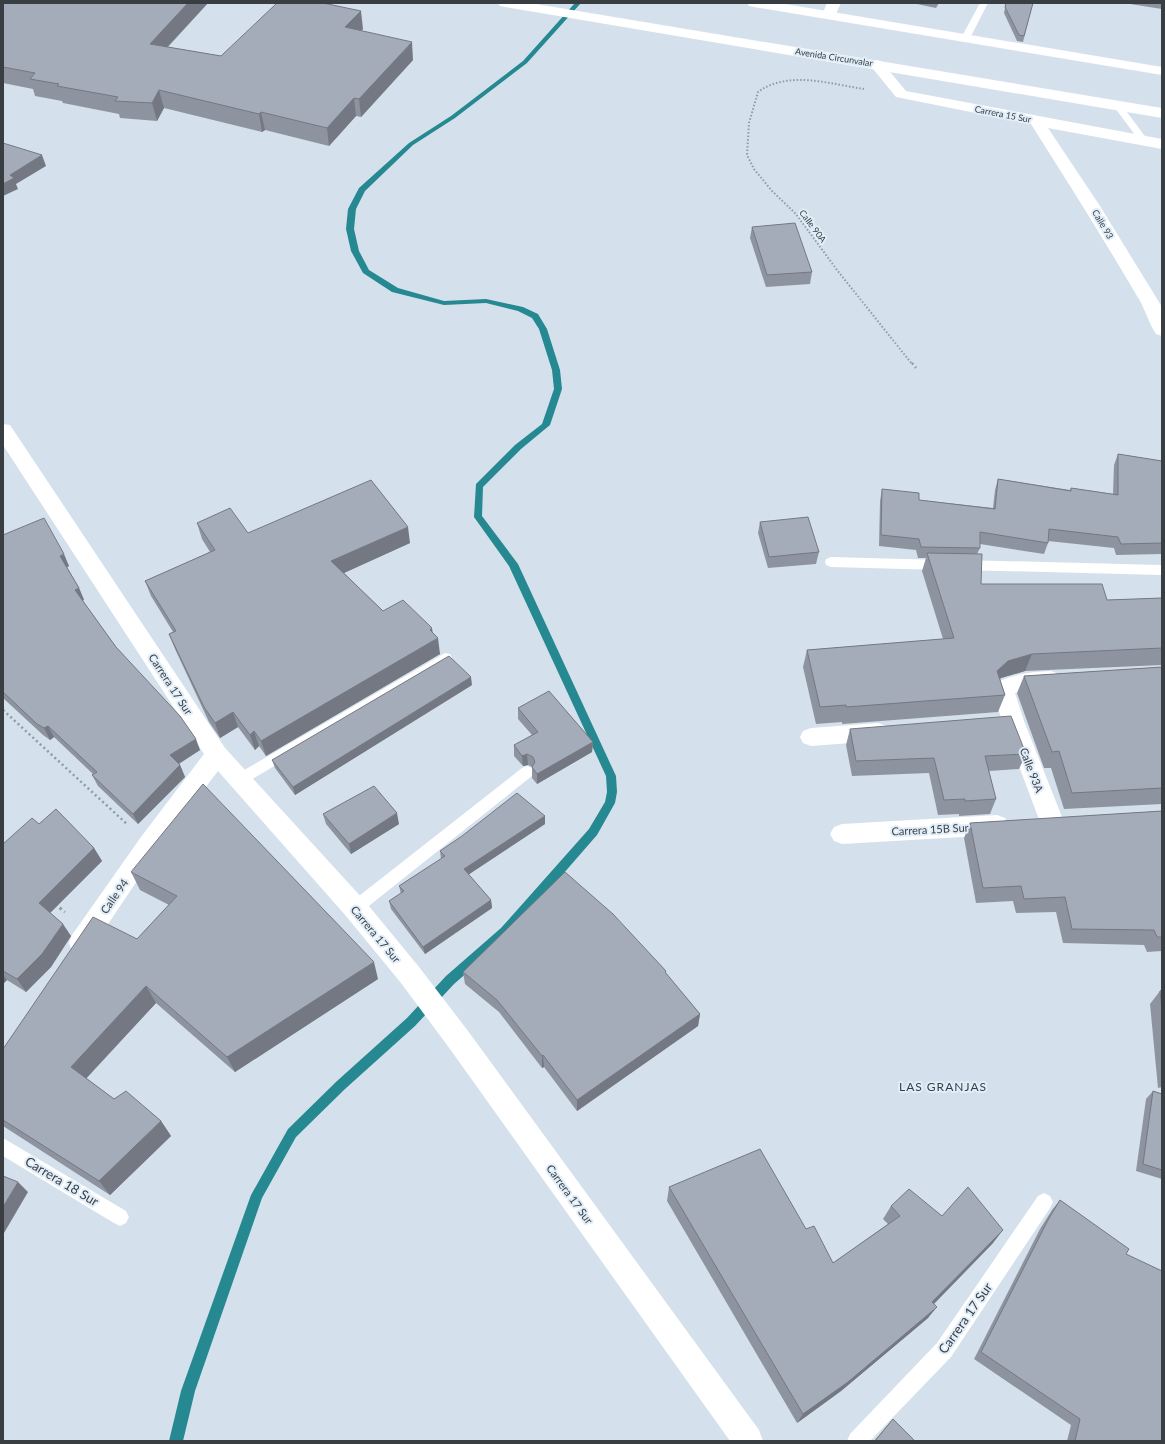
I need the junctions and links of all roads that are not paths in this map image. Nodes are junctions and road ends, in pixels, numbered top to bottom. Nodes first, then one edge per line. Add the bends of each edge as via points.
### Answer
1 (505, 3) edge
2 (754, 3) edge
3 (984, 3) edge
4 (832, 9) edge
5 (966, 38) junction
6 (876, 64) junction
7 (1162, 71) edge
8 (1118, 106) junction
9 (1162, 113) edge
10 (1036, 121) junction
11 (1144, 141) junction
12 (1162, 144) edge
13 (1162, 330) edge
14 (3, 430) edge
15 (831, 562) dead end
16 (1162, 570) edge
17 (445, 658) edge
18 (1071, 679) edge
19 (1013, 721) junction
20 (990, 723) edge
21 (896, 730) edge
22 (811, 737) dead end
23 (217, 755) junction
24 (528, 772) edge
25 (240, 780) junction
26 (1076, 821) edge
27 (1052, 822) junction
28 (842, 834) dead end
29 (355, 908) junction
30 (68, 964) edge
31 (3, 1146) edge
32 (1044, 1202) dead end
33 (120, 1217) dead end
34 (748, 1441) edge
35 (857, 1441) edge

1 - 6 main road, Avenida Circunvalar
2 - 4 main road
3 - 5 lane
4 - 5 main road
5 - 7 main road
6 - 8 main road, Avenida Circunvalar
6 - 10 main road, Carrera 15 Sur via 901,94
8 - 9 main road, Avenida Circunvalar
8 - 11 lane
10 - 11 main road, Carrera 15 Sur
10 - 13 main road, Calle 93 via 1141,287 1153,307
11 - 12 main road, Carrera 15 Sur
14 - 23 main road, Carrera 17 Sur
15 - 16 lane
17 - 25 lane
18 - 19 main road, Calle 93A via 1025,681 1003,689
19 - 20 main road
19 - 27 main road, Calle 93A
21 - 22 main road
23 - 25 main road, Carrera 17 Sur
23 - 30 main road, Calle 94 via 149,844
24 - 29 lane
25 - 29 main road, Carrera 17 Sur
26 - 27 main road, Carrera 15B Sur
27 - 28 main road, Carrera 15B Sur
29 - 34 main road, Carrera 17 Sur via 410,974 459,1040
31 - 33 lane, Carrera 18 Sur
32 - 35 lane, Carrera 17 Sur via 944,1350

